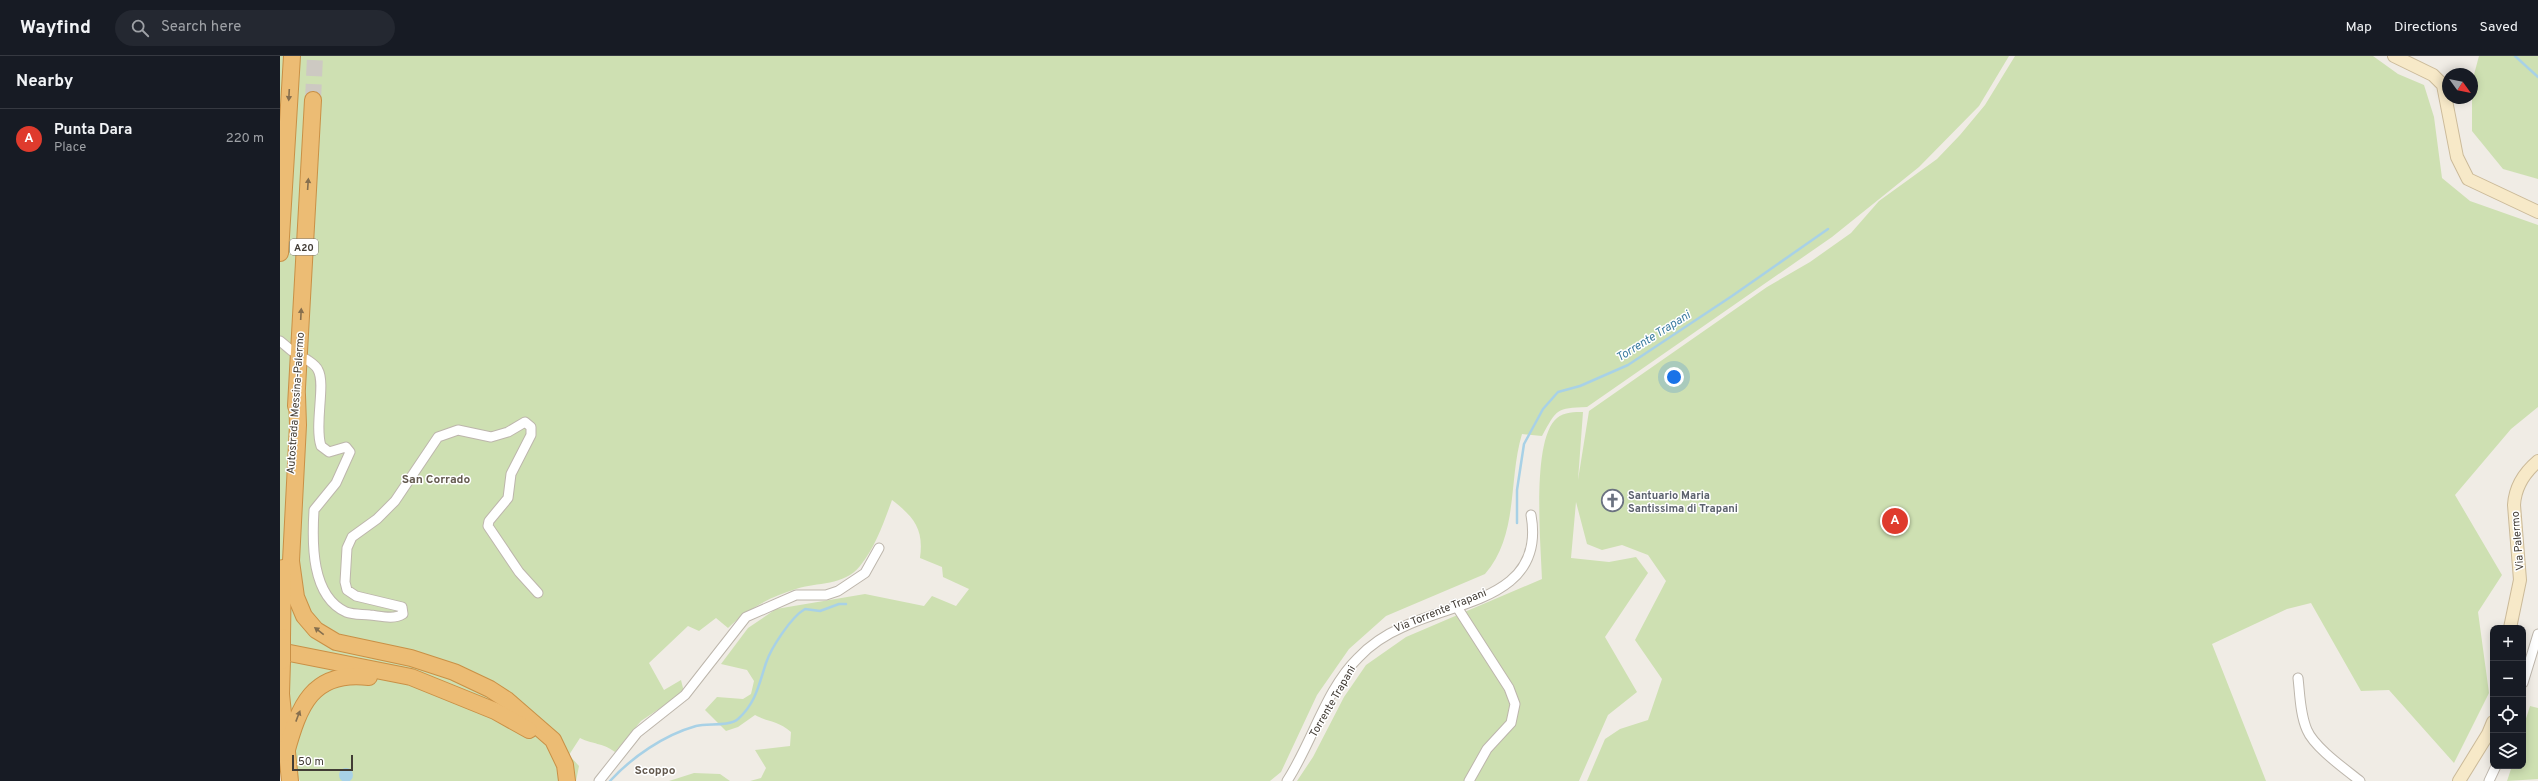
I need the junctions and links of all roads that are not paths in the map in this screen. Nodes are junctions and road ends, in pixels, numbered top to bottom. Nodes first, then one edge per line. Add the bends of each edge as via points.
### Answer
1 (292, 56) edge
2 (2394, 56) edge
3 (313, 100) tunnel mouth
4 (2538, 212) edge
5 (280, 253) edge
6 (280, 341) edge
7 (292, 351) dead end
8 (306, 359) dead end
9 (297, 395) junction
10 (2538, 461) edge
11 (1532, 514) dead end
12 (878, 548) dead end
13 (538, 593) dead end
14 (1456, 605) junction
15 (2511, 625) edge
16 (2538, 634) edge
17 (2538, 647) edge
18 (281, 648) edge
19 (2532, 656) junction
20 (2526, 675) edge
21 (2298, 678) dead end
22 (470, 702) junction
23 (521, 713) junction
24 (2490, 731) edge
25 (286, 753) junction
26 (2495, 769) edge
27 (2496, 769) edge
28 (290, 781) edge
29 (559, 781) edge
30 (567, 781) edge
31 (599, 781) edge
32 (1283, 781) edge
33 (1287, 781) edge
34 (1469, 781) edge
35 (2360, 781) edge
36 (2459, 781) edge
37 (2489, 781) edge
38 (2494, 781) edge

1 -> 5 highway, A20
2 - 4 main road via 2433,75 2443,85 2457,157 2468,179
9 -> 3 highway, Autostrada Messina-Palermo / A20
6 - 7 street
8 - 13 street via 318,370 320,378 318,426 321,446 329,452 346,447 350,452 336,483 314,510 317,571 321,585 332,602 354,614 396,617 403,614 402,607 358,597 347,590 345,582 349,540 377,519 395,500 438,437 458,430 491,437 508,432 525,422 531,427 531,435 511,474 508,498 489,521 488,526 519,572
9 - 18 highway, Autostrada Messina-Palermo / A20 via 283,561
23 -> 9 highway via 490,689 454,672 411,658 336,642 316,630 304,616 296,598 292,574
10 - 15 main road, Via Palermo via 2521,482 2515,499 2520,576
11 - 14 street, Via Torrente Trapani via 1524,555 1511,577 1490,590
12 - 31 street via 865,573 838,591 826,595 796,595 746,616 685,695 637,732
14 - 32 street, Via Torrente Trapani via 1401,624 1354,656 1329,695
14 - 33 street, Torrente Trapani via 1403,627 1379,641 1357,659 1332,696
14 - 34 street via 1509,688 1515,704 1511,723 1487,749
16 - 19 street
17 - 19 street
18 - 22 highway via 392,672 431,684
18 - 23 highway via 408,667 452,681
18 - 25 highway, Autostrada Messina-Palermo / A20 via 281,694
19 - 20 street
21 - 35 street via 2302,714 2307,731
25 -> 22 highway via 301,708 319,687 340,677 370,677
22 - 29 highway via 505,716 537,735 553,756
23 - 30 highway via 553,740 565,765
24 - 36 main road
25 - 28 highway, A20
26 - 37 street
27 - 38 street

